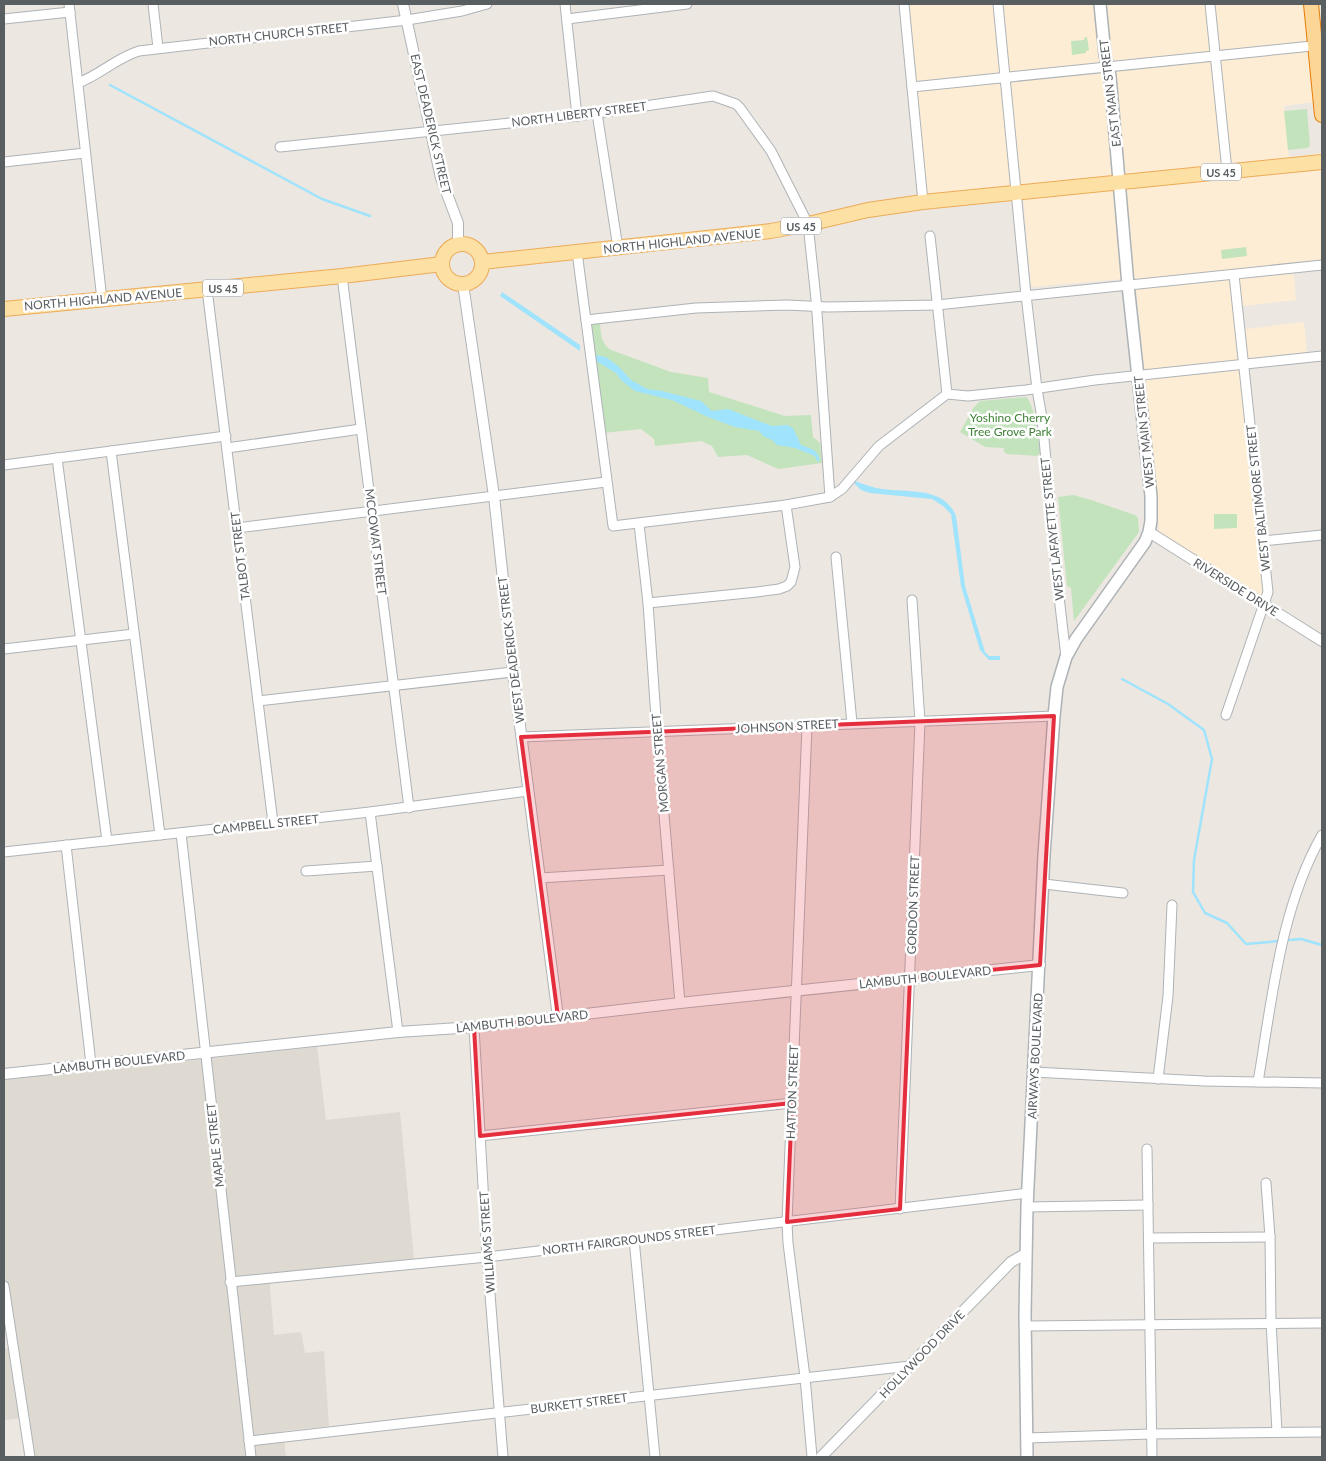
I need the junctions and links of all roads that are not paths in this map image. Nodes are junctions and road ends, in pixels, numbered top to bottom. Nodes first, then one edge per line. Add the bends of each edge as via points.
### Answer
1 (153, 4) edge
2 (403, 4) edge
3 (487, 4) edge
4 (565, 4) edge
5 (687, 4) edge
6 (904, 4) edge
7 (998, 4) edge
8 (1100, 4) edge
9 (1210, 4) edge
10 (1311, 4) edge
11 (70, 8) edge
12 (4, 19) edge
13 (567, 19) junction
14 (407, 20) junction
15 (1319, 46) edge
16 (158, 48) junction
17 (1215, 56) junction
18 (1108, 67) junction
19 (1005, 77) junction
20 (78, 83) junction
21 (912, 86) junction
22 (597, 113) junction
23 (1322, 114) edge
24 (577, 116) junction
25 (430, 130) junction
26 (280, 147) dead end
27 (4, 151) edge
28 (85, 153) junction
29 (4, 162) edge
30 (1322, 162) edge
31 (1227, 171) junction
32 (1119, 182) junction
33 (1016, 193) junction
34 (923, 202) junction
35 (808, 224) junction
36 (930, 236) dead end
37 (458, 244) junction
38 (618, 248) junction
39 (576, 252) junction
40 (482, 262) junction
41 (442, 264) junction
42 (1322, 265) edge
43 (1234, 275) junction
44 (342, 276) junction
45 (463, 284) junction
46 (1128, 285) junction
47 (207, 289) junction
48 (1026, 295) junction
49 (102, 300) junction
50 (937, 304) junction
51 (817, 307) junction
52 (4, 309) edge
53 (586, 320) junction
54 (1322, 356) edge
55 (1243, 364) junction
56 (1138, 375) junction
57 (1037, 389) junction
58 (947, 394) junction
59 (362, 430) junction
60 (226, 436) junction
61 (227, 448) junction
62 (111, 451) junction
63 (57, 458) junction
64 (4, 465) edge
65 (606, 482) junction
66 (494, 496) junction
67 (830, 497) junction
68 (786, 505) junction
69 (372, 511) junction
70 (638, 524) junction
71 (237, 528) junction
72 (1150, 532) junction
73 (1322, 534) edge
74 (1263, 542) junction
75 (836, 557) dead end
76 (912, 600) dead end
77 (648, 602) junction
78 (1264, 605) junction
79 (134, 634) junction
80 (80, 640) junction
81 (1322, 641) edge
82 (4, 649) edge
83 (1066, 657) junction
84 (513, 672) junction
85 (394, 686) junction
86 (258, 701) junction
87 (1226, 715) dead end
88 (1054, 716) junction
89 (920, 722) junction
90 (852, 724) junction
91 (806, 726) junction
92 (657, 732) junction
93 (521, 737) junction
94 (528, 791) junction
95 (409, 808) junction
96 (370, 812) junction
97 (273, 823) junction
98 (181, 833) junction
99 (160, 835) junction
100 (1322, 835) edge
101 (107, 841) junction
102 (66, 845) junction
103 (4, 852) edge
104 (377, 866) junction
105 (668, 870) junction
106 (306, 871) dead end
107 (540, 878) junction
108 (1044, 884) junction
109 (1123, 892) dead end
110 (1172, 905) dead end
111 (1040, 965) junction
112 (910, 978) junction
113 (795, 990) junction
114 (680, 1003) junction
115 (558, 1017) junction
116 (474, 1027) junction
117 (398, 1032) junction
118 (205, 1053) junction
119 (90, 1064) junction
120 (1034, 1072) junction
121 (4, 1074) edge
122 (1158, 1079) junction
123 (1258, 1082) junction
124 (1322, 1083) edge
125 (792, 1103) junction
126 (480, 1136) junction
127 (1147, 1149) dead end
128 (1266, 1184) dead end
129 (1028, 1193) junction
130 (1148, 1205) junction
131 (1027, 1207) junction
132 (900, 1209) junction
133 (787, 1222) junction
134 (1270, 1236) junction
135 (1149, 1238) junction
136 (634, 1239) junction
137 (1025, 1254) junction
138 (487, 1257) junction
139 (230, 1282) junction
140 (4, 1286) edge
141 (5, 1308) edge
142 (1271, 1322) junction
143 (1322, 1323) edge
144 (1150, 1324) junction
145 (1025, 1326) junction
146 (910, 1366) junction
147 (805, 1377) junction
148 (649, 1395) junction
149 (498, 1413) junction
150 (1277, 1432) junction
151 (1322, 1432) edge
152 (1151, 1434) junction
153 (1027, 1438) junction
154 (249, 1441) junction
155 (30, 1457) edge
156 (251, 1457) edge
157 (503, 1457) edge
158 (655, 1457) edge
159 (812, 1457) edge
160 (821, 1457) edge
161 (1028, 1457) edge
162 (1152, 1457) edge

1 - 16 street
2 - 14 street, EAST DEADERICK STREET
3 - 14 street, NORTH CHURCH STREET via 462,12
4 - 13 street
5 - 13 street
6 - 21 street
7 - 19 street, WEST LAFAYETTE STREET
8 - 18 main road, EAST MAIN STREET
9 - 17 street
10 - 15 highway
11 - 12 street
11 - 20 street
13 - 24 street
14 - 16 street, NORTH CHURCH STREET
14 - 25 street, EAST DEADERICK STREET
15 - 17 street
15 - 23 highway
16 - 20 street, NORTH CHURCH STREET via 129,54 92,78
17 - 18 street
17 - 31 street
18 - 19 street
18 - 32 main road, EAST MAIN STREET
19 - 21 street
19 - 33 street, WEST LAFAYETTE STREET
20 - 28 street
21 - 34 street
22 - 24 street, NORTH LIBERTY STREET
22 - 35 street, NORTH LIBERTY STREET via 713,96 736,104 771,151
22 - 38 street
24 - 25 street, NORTH LIBERTY STREET
25 - 26 street, NORTH LIBERTY STREET
25 - 37 street, EAST DEADERICK STREET via 441,178 458,223
27 - 29 street
28 - 29 street
28 - 49 street
30 - 31 main road, US 45
31 - 32 main road, US 45
32 - 33 main road, NORTH HIGHLAND AVENUE / US 45
32 - 46 main road, WEST MAIN STREET
33 - 34 main road, NORTH HIGHLAND AVENUE / US 45
33 - 48 street, WEST LAFAYETTE STREET
34 - 35 main road, NORTH HIGHLAND AVENUE / US 45
35 - 38 main road, NORTH HIGHLAND AVENUE / US 45
35 - 51 street
36 - 50 street
37 - 40 main road via 476,250
37 - 41 main road via 446,251
38 - 39 main road, NORTH HIGHLAND AVENUE / US 45
39 - 40 main road, NORTH HIGHLAND AVENUE / US 45
39 - 53 street
40 - 45 main road via 475,279
41 - 44 main road, NORTH HIGHLAND AVENUE / US 45
41 - 45 main road via 446,276
42 - 43 street
43 - 46 street
43 - 55 street, WEST BALTIMORE STREET
44 - 47 main road, NORTH HIGHLAND AVENUE / US 45
44 - 59 street, MCCOWAT STREET
45 - 66 street, WEST DEADERICK STREET
46 - 48 street
46 - 56 main road, WEST MAIN STREET
47 - 49 main road, NORTH HIGHLAND AVENUE / US 45
47 - 60 street, TALBOT STREET
48 - 50 street
48 - 57 street, WEST LAFAYETTE STREET
49 - 52 main road, NORTH HIGHLAND AVENUE / US 45
50 - 51 street
50 - 58 street
51 - 53 street via 696,308
51 - 67 street
53 - 65 street
54 - 55 street
55 - 56 street
55 - 74 street, WEST BALTIMORE STREET
56 - 57 street
56 - 72 main road, WEST MAIN STREET via 1151,496
57 - 58 street via 968,396
57 - 83 street, WEST LAFAYETTE STREET
58 - 67 street via 879,446 842,489
59 - 61 street
59 - 69 street, MCCOWAT STREET
60 - 61 street, TALBOT STREET
60 - 62 street
61 - 71 street, TALBOT STREET
62 - 63 street
62 - 79 street
63 - 64 street
63 - 80 street
65 - 66 street
65 - 70 street via 613,526
66 - 69 street
66 - 84 street, WEST DEADERICK STREET
67 - 68 street
68 - 70 street
68 - 77 street via 795,567 792,582 787,586 779,590
69 - 71 street
69 - 85 street, MCCOWAT STREET
70 - 77 street, MORGAN STREET
71 - 86 street, TALBOT STREET
72 - 78 street, RIVERSIDE DRIVE
72 - 83 main road, WEST MAIN STREET
73 - 74 street
74 - 78 street, WEST BALTIMORE STREET via 1268,592
75 - 90 street
76 - 89 street, GORDON STREET
77 - 92 street, MORGAN STREET
78 - 81 street, RIVERSIDE DRIVE
78 - 87 street, WEST BALTIMORE STREET
79 - 80 street
79 - 99 street
80 - 82 street
80 - 101 street
83 - 88 main road, AIRWAYS BOULEVARD via 1057,687
84 - 85 street
84 - 93 street, WEST DEADERICK STREET
85 - 86 street
85 - 95 street, MCCOWAT STREET
86 - 97 street, TALBOT STREET
88 - 89 street, JOHNSON STREET
88 - 108 main road, AIRWAYS BOULEVARD
89 - 90 street, JOHNSON STREET
89 - 112 street, GORDON STREET
90 - 91 street, JOHNSON STREET
91 - 92 street, JOHNSON STREET
91 - 113 street, HATTON STREET
92 - 93 street, JOHNSON STREET
92 - 105 street, MORGAN STREET
93 - 94 street, WEST DEADERICK STREET
94 - 95 street, CAMPBELL STREET
94 - 107 street, WEST DEADERICK STREET
95 - 96 street, CAMPBELL STREET
96 - 97 street, CAMPBELL STREET
96 - 104 street
97 - 98 street, CAMPBELL STREET
98 - 99 street, CAMPBELL STREET
98 - 118 street, MAPLE STREET
99 - 101 street, CAMPBELL STREET
100 - 123 street via 1288,919
101 - 102 street, CAMPBELL STREET
102 - 103 street, CAMPBELL STREET
102 - 119 street
104 - 106 street
104 - 117 street
105 - 107 street
105 - 114 street, MORGAN STREET
107 - 115 street, WEST DEADERICK STREET
108 - 109 street
108 - 111 main road, AIRWAYS BOULEVARD
110 - 122 street via 1168,996
111 - 112 street, LAMBUTH BOULEVARD
111 - 120 main road, AIRWAYS BOULEVARD
112 - 113 street, LAMBUTH BOULEVARD
112 - 132 street, GORDON STREET
113 - 114 street, LAMBUTH BOULEVARD
113 - 125 street, HATTON STREET
114 - 115 street, LAMBUTH BOULEVARD
115 - 116 street, LAMBUTH BOULEVARD
116 - 117 street, LAMBUTH BOULEVARD
116 - 126 street, WILLIAMS STREET
117 - 118 street, LAMBUTH BOULEVARD
118 - 119 street, LAMBUTH BOULEVARD
118 - 139 street, MAPLE STREET
119 - 121 street, LAMBUTH BOULEVARD
120 - 122 street
120 - 129 main road, AIRWAYS BOULEVARD
122 - 123 street
123 - 124 street
125 - 126 street
125 - 133 street, HATTON STREET
126 - 138 street, WILLIAMS STREET
127 - 130 street
128 - 134 street
129 - 131 main road, AIRWAYS BOULEVARD
129 - 132 street, NORTH FAIRGROUNDS STREET
130 - 131 street
130 - 135 street
131 - 137 main road, AIRWAYS BOULEVARD
132 - 133 street, NORTH FAIRGROUNDS STREET
133 - 136 street, NORTH FAIRGROUNDS STREET
133 - 147 street, HATTON STREET
134 - 135 street
134 - 142 street
135 - 144 street
136 - 138 street, NORTH FAIRGROUNDS STREET
136 - 148 street
137 - 145 main road, AIRWAYS BOULEVARD
137 - 146 street, HOLLYWOOD DRIVE via 1011,1262
138 - 139 street, NORTH FAIRGROUNDS STREET
138 - 149 street, WILLIAMS STREET
139 - 154 street, MAPLE STREET
140 - 141 street
141 - 155 street
142 - 143 street
142 - 144 street
142 - 150 street
144 - 145 street
144 - 152 street
145 - 153 main road, AIRWAYS BOULEVARD
146 - 147 street, BURKETT STREET
146 - 160 street, HOLLYWOOD DRIVE
147 - 148 street, BURKETT STREET
147 - 159 street, HATTON STREET
148 - 149 street, BURKETT STREET
148 - 158 street
149 - 154 street, BURKETT STREET
149 - 157 street, WILLIAMS STREET
150 - 151 street
150 - 152 street
152 - 153 street
152 - 162 street
153 - 161 main road, AIRWAYS BOULEVARD
154 - 156 street, MAPLE STREET

